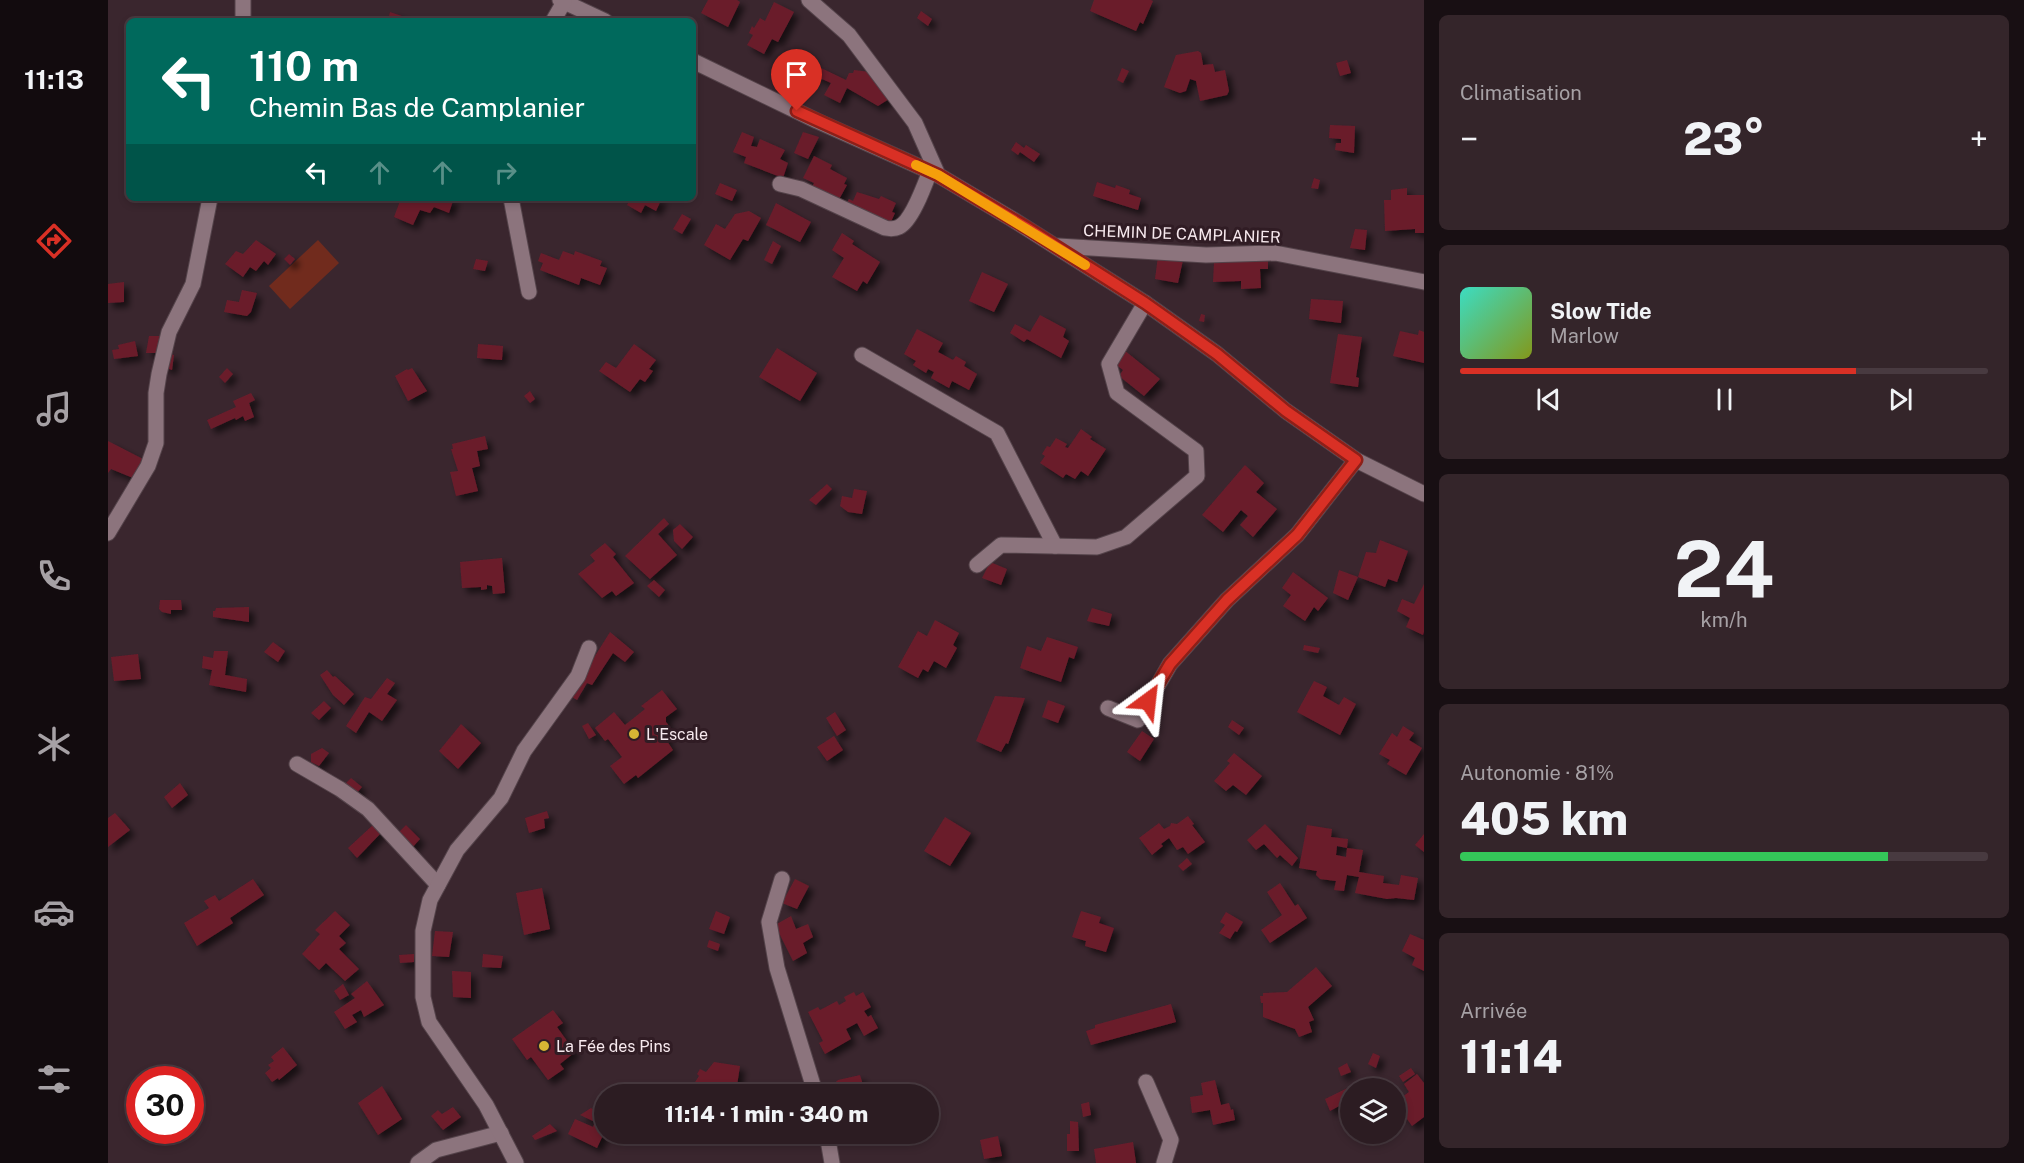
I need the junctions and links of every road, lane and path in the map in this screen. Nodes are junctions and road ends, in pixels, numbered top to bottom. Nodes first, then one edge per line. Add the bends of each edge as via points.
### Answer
1 (243, 0) edge
2 (809, 0) edge
3 (562, 1) edge
4 (243, 18) edge
5 (554, 18) edge
6 (599, 18) edge
7 (696, 62) edge
8 (934, 173) junction
9 (780, 184) dead end
10 (209, 201) edge
11 (512, 201) edge
12 (1055, 246) junction
13 (1424, 282) edge
14 (529, 292) dead end
15 (1145, 303) junction
16 (862, 355) dead end
17 (1356, 460) junction
18 (1424, 494) edge
19 (111, 528) edge
20 (1055, 546) junction
21 (977, 565) dead end
22 (589, 648) dead end
23 (1108, 708) dead end
24 (297, 764) dead end
25 (782, 879) dead end
26 (438, 885) junction
27 (1146, 1082) dead end
28 (813, 1084) edge
29 (501, 1133) junction
30 (828, 1144) edge
31 (418, 1163) edge
32 (516, 1163) edge
33 (832, 1163) edge
34 (1164, 1163) edge

1 - 4 street
2 - 8 street via 849,35 915,123
3 - 5 street
3 - 6 street
7 - 8 street, CHEMIN DE CAMPLANIER
8 - 9 street via 898,229 885,228 801,189
8 - 12 street, CHEMIN DE CAMPLANIER
10 - 19 street via 193,284 169,332 159,374 156,443 148,466
11 - 14 street
12 - 13 street, CHEMIN DE CAMPLANIER via 1206,255 1275,254
12 - 15 street
15 - 17 street
15 - 20 street via 1109,364 1117,393 1196,451 1197,476 1126,537 1097,547
16 - 20 street via 997,433
17 - 18 street
17 - 23 street via 1297,535 1227,600 1170,664 1138,720
20 - 21 street via 1001,545
22 - 26 street via 578,676 524,751 501,798 458,850
24 - 26 street via 368,809
25 - 28 street via 769,922 777,968
26 - 29 street via 429,900 423,931 423,997 429,1022
27 - 34 street via 1171,1140
29 - 31 street via 436,1150
29 - 32 street
30 - 33 street

